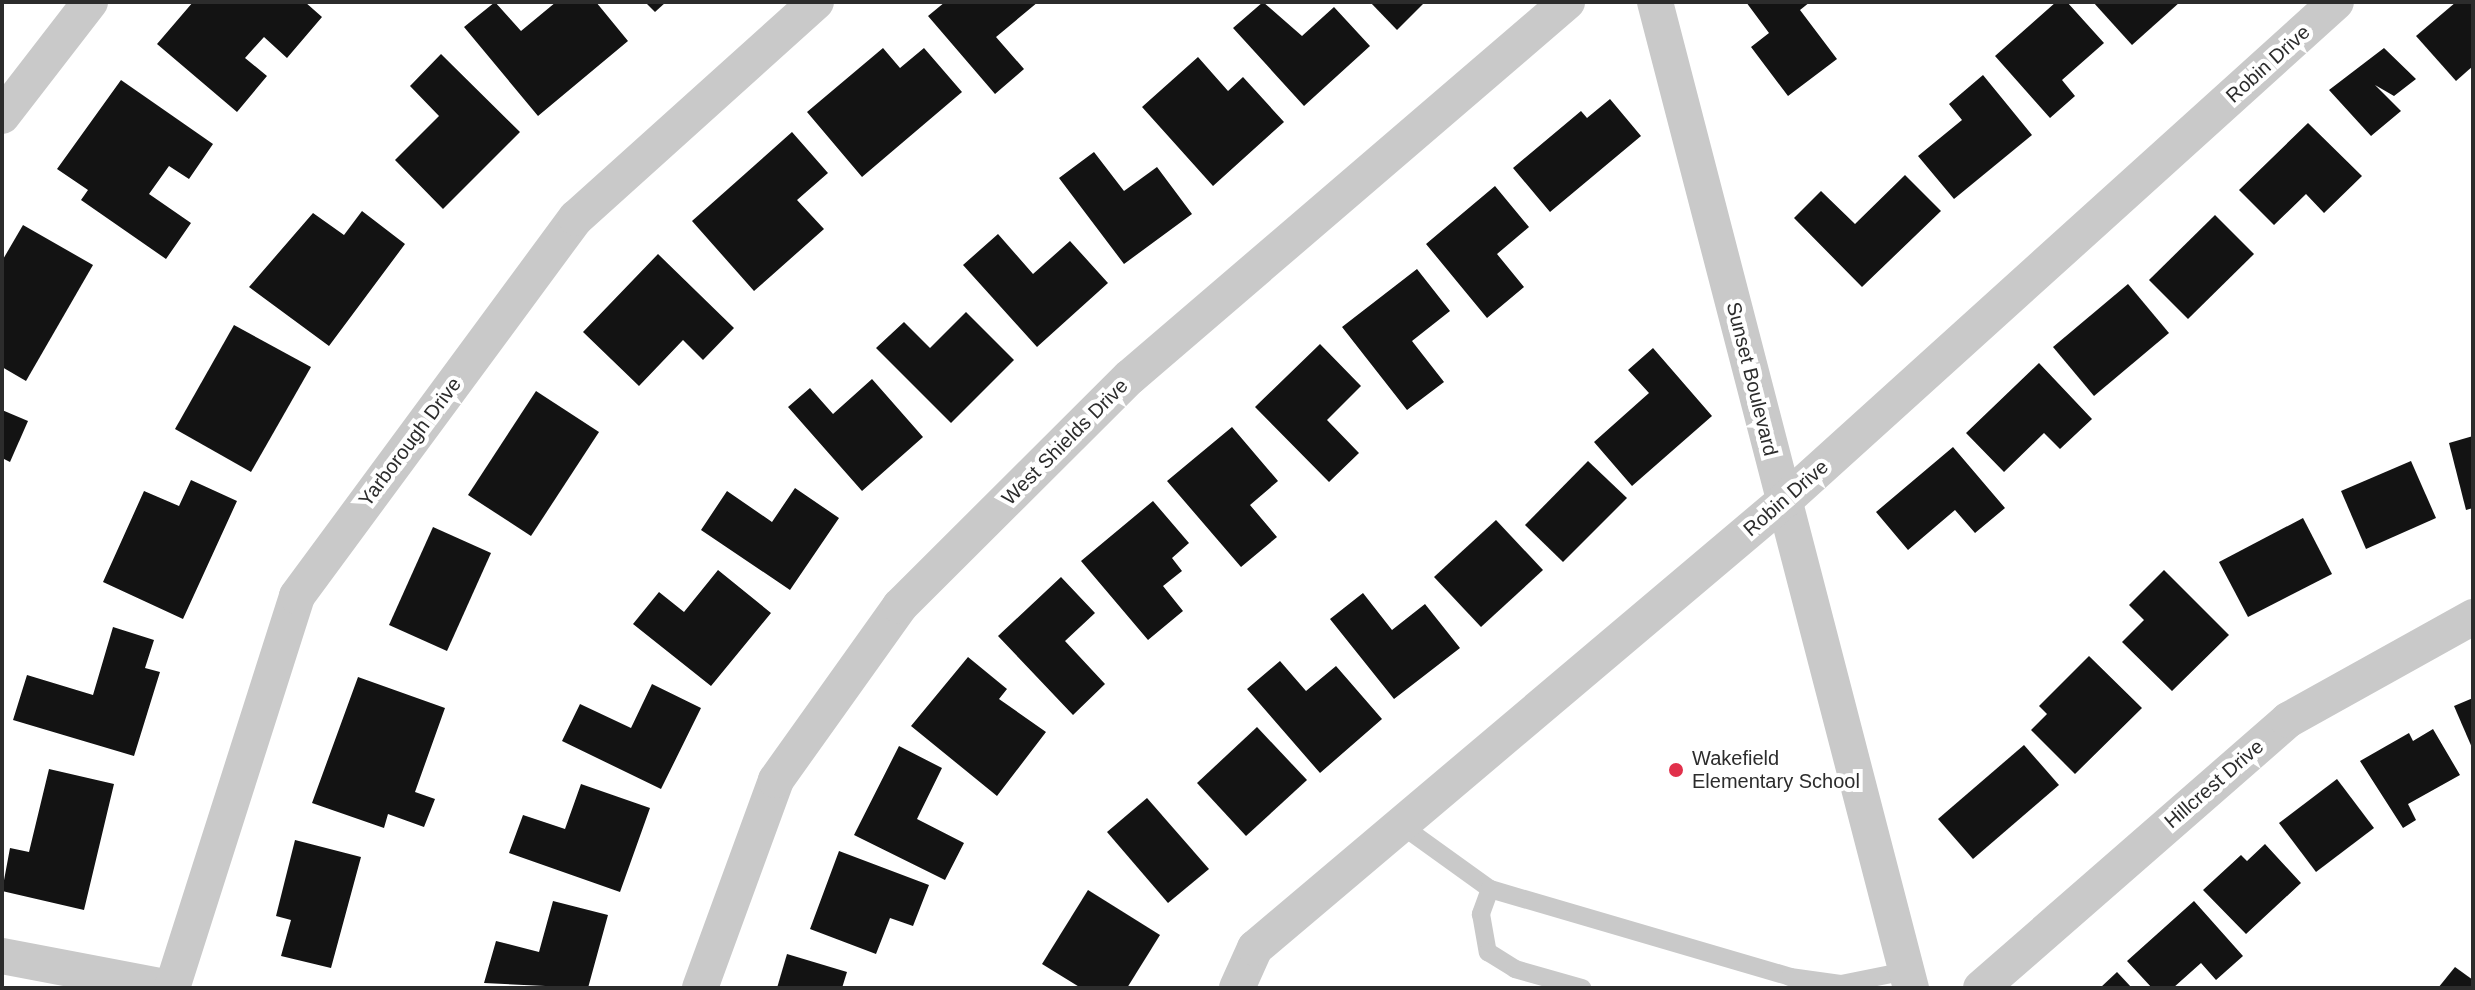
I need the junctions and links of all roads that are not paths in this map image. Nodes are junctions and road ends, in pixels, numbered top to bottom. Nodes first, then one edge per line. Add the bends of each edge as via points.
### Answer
1 (90, 2) edge
2 (816, 2) edge
3 (1567, 2) edge
4 (1655, 2) edge
5 (2336, 2) edge
6 (2, 116) edge
7 (1784, 501) junction
8 (2473, 617) edge
9 (1401, 825) junction
10 (1490, 889) junction
11 (2, 956) edge
12 (1908, 979) edge
13 (1838, 986) edge
14 (171, 988) edge
15 (700, 988) edge
16 (1237, 988) edge
17 (1582, 988) edge
18 (1981, 988) edge

1 - 6 street
2 - 14 street, Yarborough Drive via 576,218 297,596
3 - 15 street, West Shields Drive via 1130,377 900,606 776,780
4 - 7 street, Sunset Boulevard
5 - 7 street, Robin Drive
7 - 9 street, Robin Drive
7 - 12 street, Sunset Boulevard
8 - 18 street, Hillcrest Drive via 2288,720
9 - 10 lane
9 - 16 street, Robin Drive via 1255,948
10 - 13 lane via 1790,977
10 - 17 lane via 1481,914 1488,952 1515,969
11 - 14 street
12 - 13 lane

